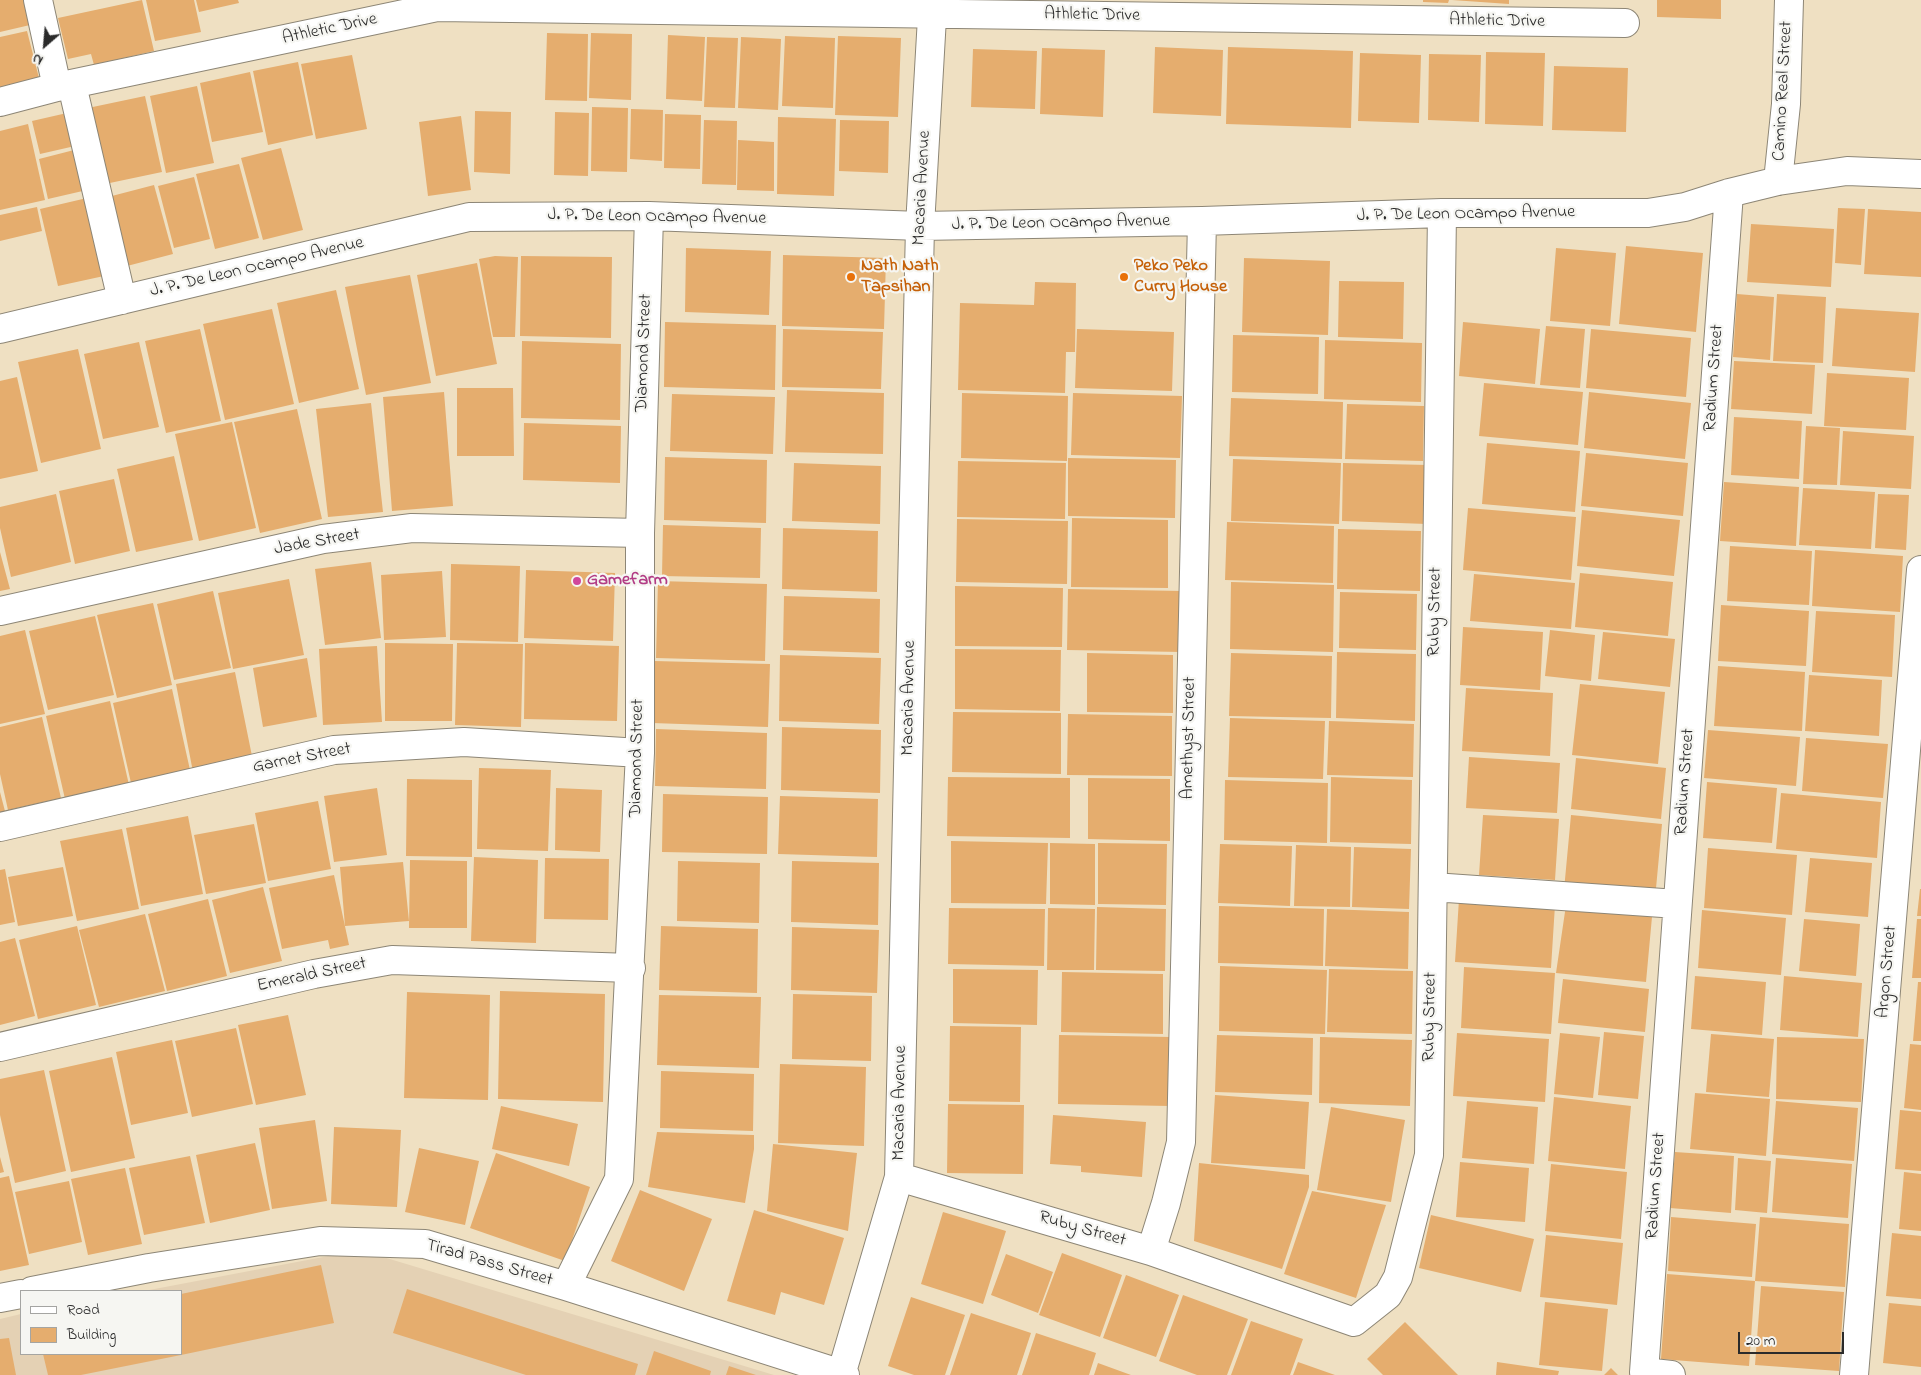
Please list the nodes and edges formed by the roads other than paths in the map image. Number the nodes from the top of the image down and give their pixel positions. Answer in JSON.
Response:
{"nodes":[{"id":1,"x":38,"y":0,"type":"edge"},
{"id":2,"x":1788,"y":0,"type":"edge"},
{"id":3,"x":715,"y":5,"type":"edge"},
{"id":4,"x":933,"y":7,"type":"edge"},
{"id":5,"x":1151,"y":9,"type":"edge"},
{"id":6,"x":1350,"y":10,"type":"edge"},
{"id":7,"x":1547,"y":11,"type":"edge"},
{"id":8,"x":1625,"y":23,"type":"dead end"},
{"id":9,"x":65,"y":86,"type":"junction"},
{"id":10,"x":0,"y":102,"type":"edge"},
{"id":11,"x":1921,"y":174,"type":"edge"},
{"id":12,"x":1778,"y":181,"type":"junction"},
{"id":13,"x":1729,"y":193,"type":"junction"},
{"id":14,"x":1442,"y":212,"type":"junction"},
{"id":15,"x":649,"y":216,"type":"junction"},
{"id":16,"x":1202,"y":221,"type":"junction"},
{"id":17,"x":920,"y":226,"type":"junction"},
{"id":18,"x":122,"y":300,"type":"junction"},
{"id":19,"x":0,"y":329,"type":"edge"},
{"id":20,"x":640,"y":533,"type":"junction"},
{"id":21,"x":1921,"y":570,"type":"edge"},
{"id":22,"x":0,"y":611,"type":"edge"},
{"id":23,"x":640,"y":753,"type":"junction"},
{"id":24,"x":0,"y":827,"type":"edge"},
{"id":25,"x":1433,"y":887,"type":"junction"},
{"id":26,"x":1677,"y":904,"type":"junction"},
{"id":27,"x":630,"y":968,"type":"junction"},
{"id":28,"x":0,"y":1047,"type":"edge"},
{"id":29,"x":899,"y":1177,"type":"junction"},
{"id":30,"x":1151,"y":1251,"type":"junction"},
{"id":31,"x":566,"y":1286,"type":"junction"},
{"id":32,"x":37,"y":1290,"type":"edge"},
{"id":33,"x":20,"y":1294,"type":"edge"},
{"id":34,"x":0,"y":1298,"type":"edge"},
{"id":35,"x":843,"y":1375,"type":"edge"},
{"id":36,"x":1671,"y":1375,"type":"edge"},
{"id":37,"x":1854,"y":1375,"type":"edge"}],
"edges":[{"from":1,"to":9,"type":"street"},
{"from":2,"to":12,"type":"street","name":"Camino Real Street"},
{"from":3,"to":4,"type":"street","name":"Athletic Drive"},
{"from":3,"to":9,"type":"street","name":"Athletic Drive"},
{"from":4,"to":5,"type":"street","name":"Athletic Drive"},
{"from":4,"to":17,"type":"street","name":"Macaria Avenue"},
{"from":5,"to":6,"type":"street","name":"Athletic Drive"},
{"from":6,"to":7,"type":"street","name":"Athletic Drive"},
{"from":7,"to":8,"type":"street","name":"Athletic Drive"},
{"from":9,"to":10,"type":"street","name":"Athletic Drive"},
{"from":9,"to":18,"type":"street"},
{"from":11,"to":12,"type":"street","name":"J. P. De Leon Ocampo Avenue"},
{"from":12,"to":13,"type":"street","name":"J. P. De Leon Ocampo Avenue"},
{"from":13,"to":14,"type":"street","name":"J. P. De Leon Ocampo Avenue"},
{"from":13,"to":26,"type":"street","name":"Radium Street"},
{"from":14,"to":16,"type":"street","name":"J. P. De Leon Ocampo Avenue"},
{"from":14,"to":25,"type":"street","name":"Ruby Street"},
{"from":15,"to":17,"type":"street","name":"J. P. De Leon Ocampo Avenue"},
{"from":15,"to":18,"type":"street","name":"J. P. De Leon Ocampo Avenue"},
{"from":15,"to":20,"type":"street","name":"Diamond Street"},
{"from":16,"to":17,"type":"street","name":"J. P. De Leon Ocampo Avenue"},
{"from":16,"to":30,"type":"street","name":"Amethyst Street"},
{"from":17,"to":29,"type":"street","name":"Macaria Avenue"},
{"from":18,"to":19,"type":"street","name":"J. P. De Leon Ocampo Avenue"},
{"from":20,"to":22,"type":"street","name":"Jade Street"},
{"from":20,"to":23,"type":"street","name":"Diamond Street"},
{"from":21,"to":37,"type":"street","name":"Argon Street"},
{"from":23,"to":24,"type":"street","name":"Garnet Street"},
{"from":23,"to":27,"type":"street","name":"Diamond Street"},
{"from":25,"to":26,"type":"street"},
{"from":25,"to":30,"type":"street","name":"Ruby Street"},
{"from":26,"to":36,"type":"street","name":"Radium Street"},
{"from":27,"to":28,"type":"street","name":"Emerald Street"},
{"from":27,"to":31,"type":"street","name":"Diamond Street"},
{"from":29,"to":30,"type":"street","name":"Ruby Street"},
{"from":29,"to":35,"type":"street","name":"Macaria Avenue"},
{"from":31,"to":32,"type":"street","name":"Tirad Pass Street"},
{"from":31,"to":35,"type":"street","name":"Tirad Pass Street"},
{"from":33,"to":34,"type":"street"}]}
